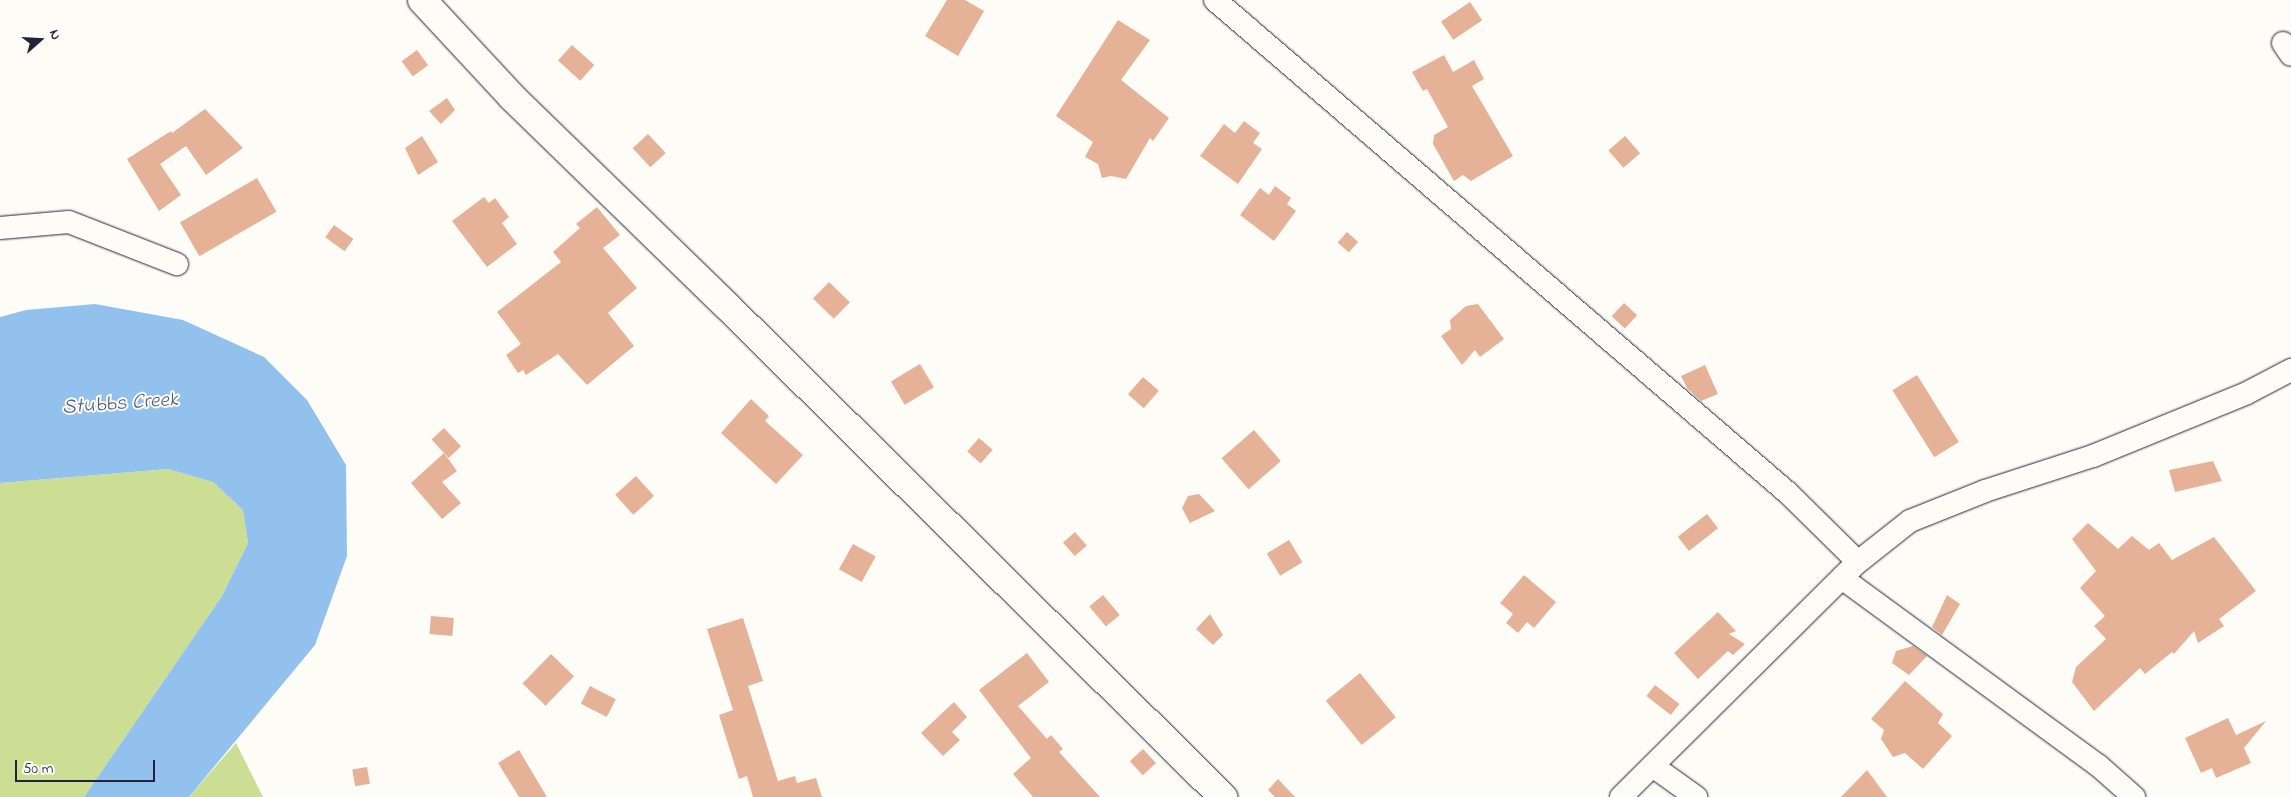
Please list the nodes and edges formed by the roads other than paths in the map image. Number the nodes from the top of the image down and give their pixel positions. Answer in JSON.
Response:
{"nodes":[{"id":1,"x":422,"y":0,"type":"edge"},
{"id":2,"x":1215,"y":0,"type":"edge"},
{"id":3,"x":0,"y":228,"type":"edge"},
{"id":4,"x":177,"y":264,"type":"dead end"},
{"id":5,"x":2291,"y":370,"type":"edge"},
{"id":6,"x":1858,"y":562,"type":"junction"},
{"id":7,"x":1842,"y":578,"type":"junction"},
{"id":8,"x":1654,"y":767,"type":"junction"},
{"id":9,"x":1223,"y":797,"type":"edge"},
{"id":10,"x":1621,"y":797,"type":"edge"},
{"id":11,"x":1696,"y":797,"type":"edge"},
{"id":12,"x":2134,"y":797,"type":"edge"}],
"edges":[{"from":1,"to":9,"type":"street"},
{"from":2,"to":6,"type":"street"},
{"from":3,"to":4,"type":"street"},
{"from":5,"to":6,"type":"street"},
{"from":6,"to":7,"type":"street"},
{"from":7,"to":8,"type":"street"},
{"from":7,"to":12,"type":"street"},
{"from":8,"to":10,"type":"street"},
{"from":8,"to":11,"type":"street"}]}
